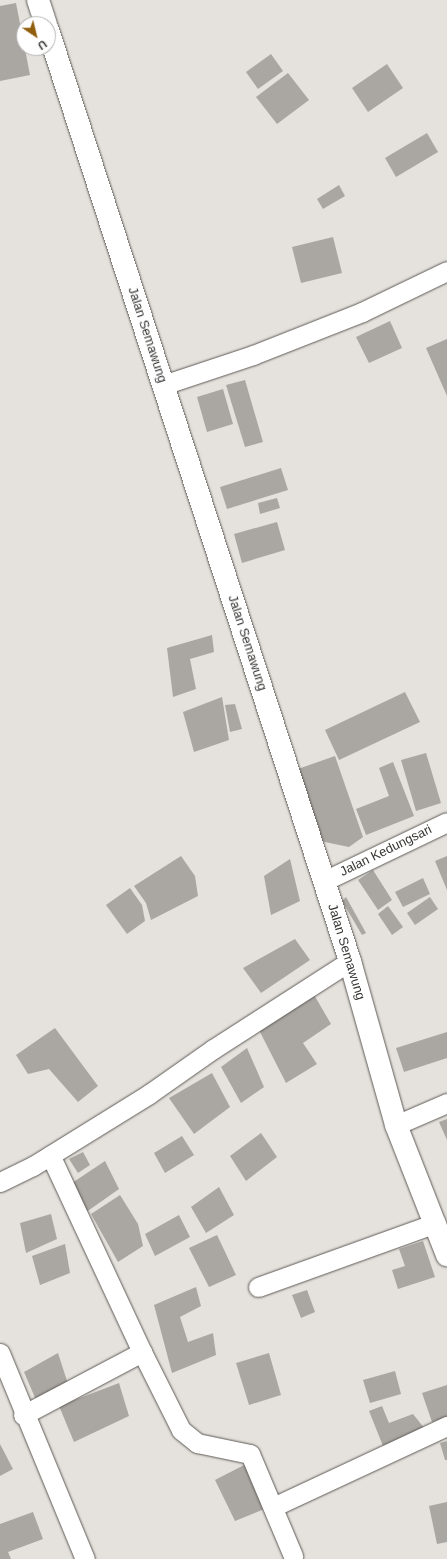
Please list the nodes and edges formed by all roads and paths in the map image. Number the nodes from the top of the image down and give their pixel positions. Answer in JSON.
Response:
{"nodes":[{"id":1,"x":38,"y":0,"type":"edge"},
{"id":2,"x":43,"y":16,"type":"edge"},
{"id":3,"x":56,"y":55,"type":"edge"},
{"id":4,"x":447,"y":271,"type":"edge"},
{"id":5,"x":163,"y":385,"type":"junction"},
{"id":6,"x":447,"y":822,"type":"edge"},
{"id":7,"x":324,"y":880,"type":"junction"},
{"id":8,"x":350,"y":961,"type":"junction"},
{"id":9,"x":447,"y":1103,"type":"edge"},
{"id":10,"x":396,"y":1125,"type":"junction"},
{"id":11,"x":50,"y":1155,"type":"junction"},
{"id":12,"x":0,"y":1182,"type":"edge"},
{"id":13,"x":436,"y":1223,"type":"junction"},
{"id":14,"x":447,"y":1255,"type":"edge"},
{"id":15,"x":258,"y":1287,"type":"dead end"},
{"id":16,"x":142,"y":1352,"type":"junction"},
{"id":17,"x":0,"y":1353,"type":"edge"},
{"id":18,"x":23,"y":1415,"type":"junction"},
{"id":19,"x":447,"y":1426,"type":"edge"},
{"id":20,"x":274,"y":1507,"type":"junction"},
{"id":21,"x":293,"y":1556,"type":"dead end"},
{"id":22,"x":85,"y":1559,"type":"edge"}],
"edges":[{"from":1,"to":2,"type":"street"},
{"from":3,"to":5,"type":"street","name":"Jalan Semawung"},
{"from":4,"to":5,"type":"street"},
{"from":5,"to":7,"type":"street","name":"Jalan Semawung"},
{"from":6,"to":7,"type":"street","name":"Jalan Kedungsari"},
{"from":7,"to":8,"type":"street","name":"Jalan Semawung"},
{"from":8,"to":10,"type":"street","name":"Jalan Semawung"},
{"from":8,"to":11,"type":"street"},
{"from":9,"to":10,"type":"street"},
{"from":10,"to":13,"type":"street","name":"Jalan Semawung"},
{"from":11,"to":12,"type":"street"},
{"from":11,"to":16,"type":"street"},
{"from":13,"to":14,"type":"street","name":"Jalan Semawung"},
{"from":13,"to":15,"type":"street"},
{"from":16,"to":18,"type":"street"},
{"from":16,"to":20,"type":"street"},
{"from":17,"to":18,"type":"street"},
{"from":18,"to":22,"type":"street"},
{"from":19,"to":20,"type":"street"},
{"from":20,"to":21,"type":"street"}]}
